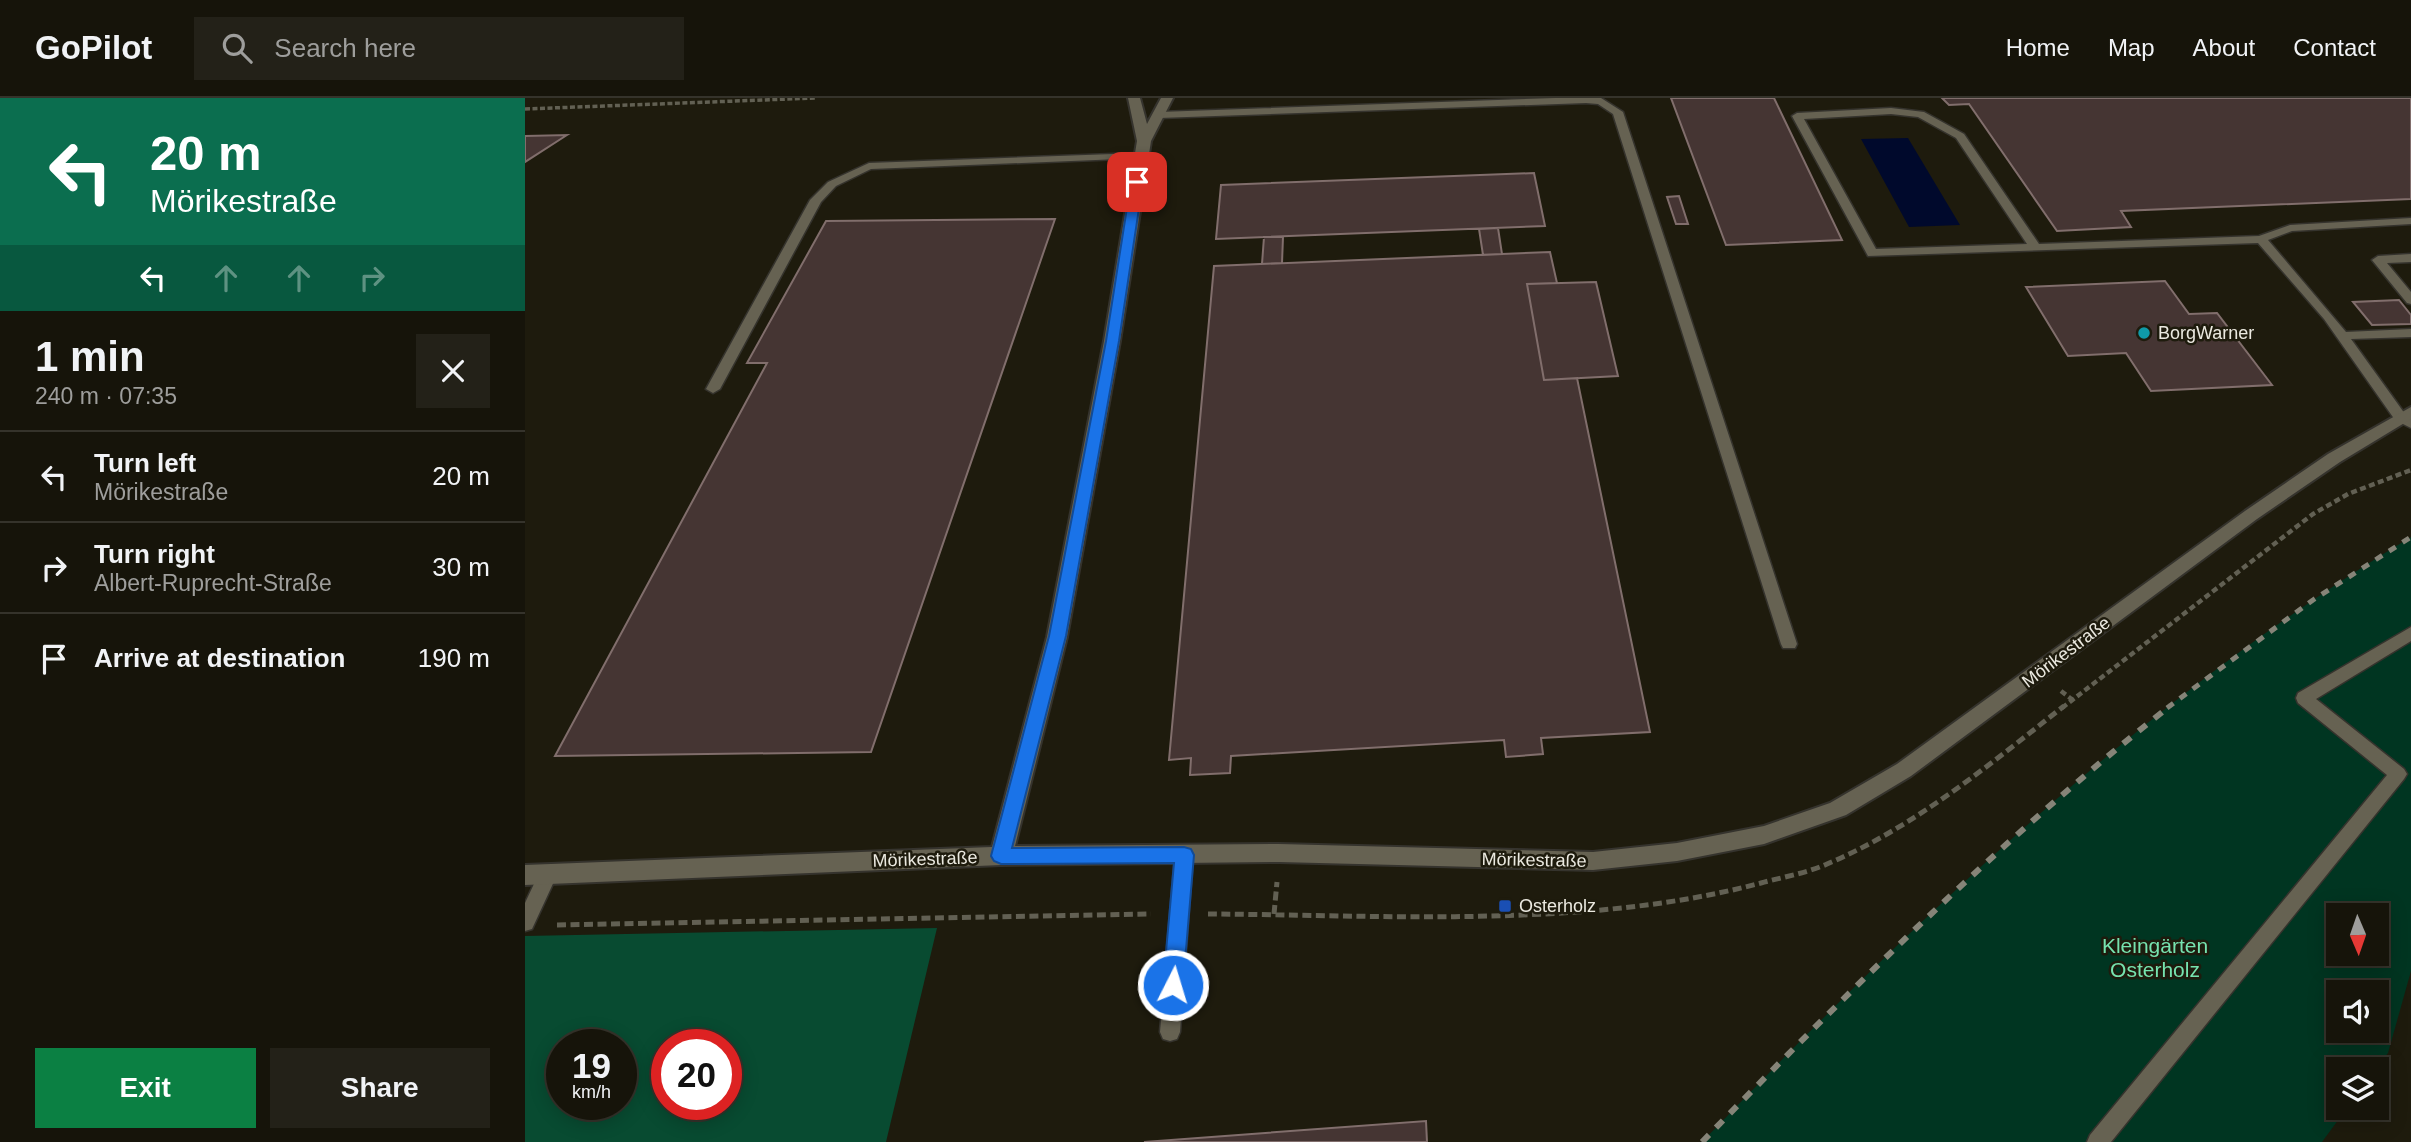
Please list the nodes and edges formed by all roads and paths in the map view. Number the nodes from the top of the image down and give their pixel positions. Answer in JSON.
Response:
{"nodes":[{"id":1,"x":815,"y":98,"type":"edge"},
{"id":2,"x":1134,"y":98,"type":"edge"},
{"id":3,"x":1167,"y":98,"type":"edge"},
{"id":4,"x":1907,"y":98,"type":"edge"},
{"id":5,"x":525,"y":109,"type":"edge"},
{"id":6,"x":1916,"y":114,"type":"junction"},
{"id":7,"x":1159,"y":115,"type":"junction"},
{"id":8,"x":1142,"y":149,"type":"junction"},
{"id":9,"x":2411,"y":222,"type":"edge"},
{"id":10,"x":2261,"y":239,"type":"junction"},
{"id":11,"x":2035,"y":247,"type":"junction"},
{"id":12,"x":2411,"y":258,"type":"edge"},
{"id":13,"x":2411,"y":300,"type":"edge"},
{"id":14,"x":2411,"y":333,"type":"edge"},
{"id":15,"x":2342,"y":336,"type":"junction"},
{"id":16,"x":713,"y":389,"type":"dead end"},
{"id":17,"x":2407,"y":418,"type":"edge"},
{"id":18,"x":2411,"y":633,"type":"edge"},
{"id":19,"x":1789,"y":644,"type":"dead end"},
{"id":20,"x":2405,"y":779,"type":"edge"},
{"id":21,"x":1184,"y":855,"type":"junction"},
{"id":22,"x":1001,"y":856,"type":"junction"},
{"id":23,"x":525,"y":875,"type":"edge"},
{"id":24,"x":548,"y":875,"type":"junction"},
{"id":25,"x":525,"y":923,"type":"edge"},
{"id":26,"x":1170,"y":1032,"type":"dead end"},
{"id":27,"x":2098,"y":1142,"type":"edge"}],
"edges":[{"from":1,"to":5,"type":"path"},
{"from":2,"to":8,"type":"street"},
{"from":3,"to":7,"type":"street"},
{"from":4,"to":6,"type":"lane"},
{"from":6,"to":11,"type":"lane"},
{"from":6,"to":11,"type":"lane"},
{"from":7,"to":8,"type":"street"},
{"from":7,"to":19,"type":"lane"},
{"from":8,"to":16,"type":"lane"},
{"from":8,"to":22,"type":"street"},
{"from":9,"to":10,"type":"lane"},
{"from":10,"to":11,"type":"lane"},
{"from":10,"to":15,"type":"lane"},
{"from":12,"to":13,"type":"lane"},
{"from":14,"to":15,"type":"lane"},
{"from":15,"to":17,"type":"lane"},
{"from":17,"to":21,"type":"street","name":"Mörikestraße"},
{"from":18,"to":20,"type":"lane"},
{"from":20,"to":27,"type":"lane"},
{"from":21,"to":22,"type":"street","name":"Mörikestraße"},
{"from":21,"to":26,"type":"lane"},
{"from":22,"to":24,"type":"street","name":"Mörikestraße"},
{"from":23,"to":24,"type":"street","name":"Mörikestraße"},
{"from":24,"to":25,"type":"lane"}]}
